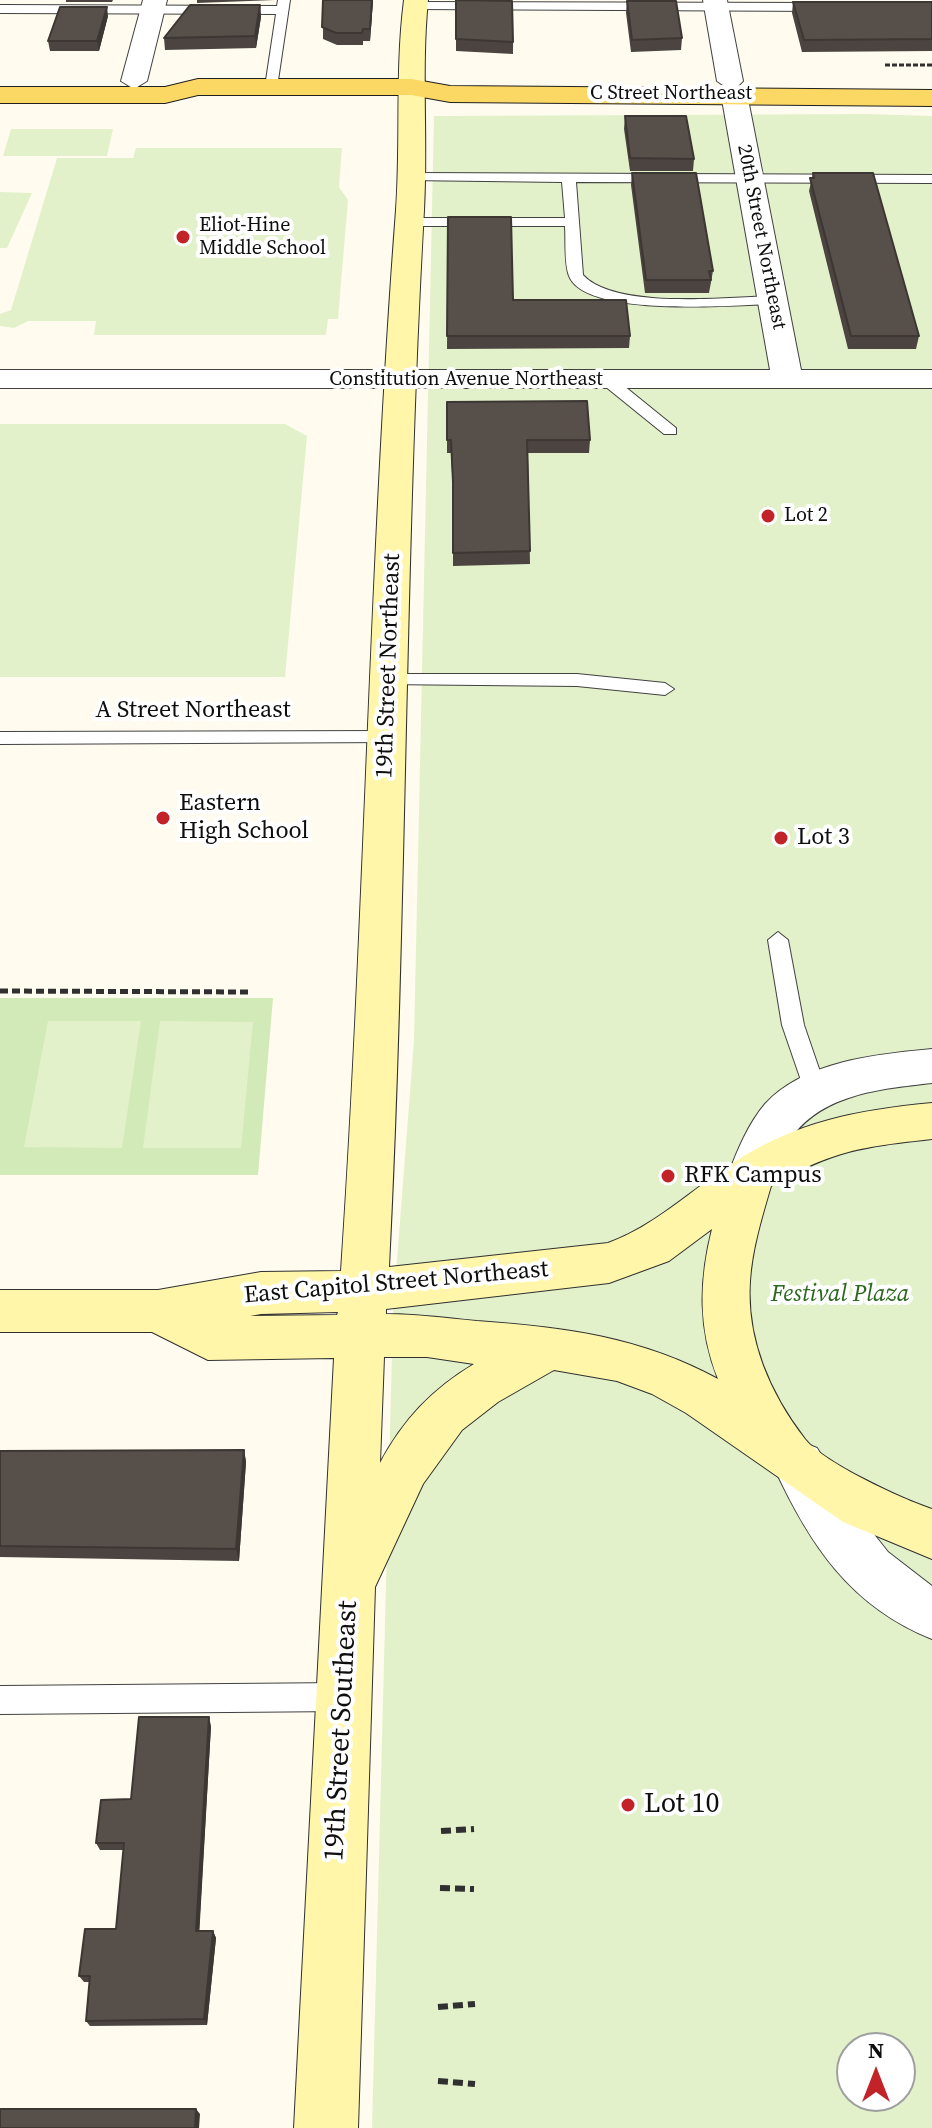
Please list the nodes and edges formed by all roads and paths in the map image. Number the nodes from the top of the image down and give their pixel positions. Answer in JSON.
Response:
{"nodes":[{"id":1,"x":416,"y":3,"type":"edge"},
{"id":2,"x":562,"y":3,"type":"edge"},
{"id":3,"x":26,"y":4,"type":"edge"},
{"id":4,"x":154,"y":4,"type":"edge"},
{"id":5,"x":716,"y":4,"type":"edge"},
{"id":6,"x":283,"y":5,"type":"edge"},
{"id":7,"x":843,"y":7,"type":"edge"},
{"id":8,"x":0,"y":9,"type":"edge"},
{"id":9,"x":0,"y":81,"type":"edge"},
{"id":10,"x":134,"y":81,"type":"junction"},
{"id":11,"x":932,"y":81,"type":"edge"},
{"id":12,"x":198,"y":87,"type":"junction"},
{"id":13,"x":271,"y":87,"type":"junction"},
{"id":14,"x":411,"y":87,"type":"junction"},
{"id":15,"x":732,"y":88,"type":"junction"},
{"id":16,"x":0,"y":95,"type":"edge"},
{"id":17,"x":932,"y":98,"type":"edge"},
{"id":18,"x":412,"y":177,"type":"junction"},
{"id":19,"x":569,"y":177,"type":"junction"},
{"id":20,"x":749,"y":177,"type":"junction"},
{"id":21,"x":931,"y":181,"type":"edge"},
{"id":22,"x":408,"y":222,"type":"junction"},
{"id":23,"x":572,"y":222,"type":"junction"},
{"id":24,"x":773,"y":300,"type":"junction"},
{"id":25,"x":0,"y":379,"type":"edge"},
{"id":26,"x":400,"y":379,"type":"junction"},
{"id":27,"x":787,"y":379,"type":"junction"},
{"id":28,"x":932,"y":379,"type":"edge"},
{"id":29,"x":607,"y":380,"type":"junction"},
{"id":30,"x":670,"y":431,"type":"dead end"},
{"id":31,"x":389,"y":680,"type":"junction"},
{"id":32,"x":665,"y":689,"type":"dead end"},
{"id":33,"x":387,"y":737,"type":"junction"},
{"id":34,"x":0,"y":738,"type":"edge"},
{"id":35,"x":778,"y":940,"type":"dead end"},
{"id":36,"x":0,"y":991,"type":"edge"},
{"id":37,"x":251,"y":992,"type":"dead end"},
{"id":38,"x":932,"y":1066,"type":"edge"},
{"id":39,"x":816,"y":1092,"type":"junction"},
{"id":40,"x":932,"y":1121,"type":"edge"},
{"id":41,"x":751,"y":1175,"type":"junction"},
{"id":42,"x":0,"y":1311,"type":"edge"},
{"id":43,"x":361,"y":1312,"type":"junction"},
{"id":44,"x":548,"y":1349,"type":"junction"},
{"id":45,"x":799,"y":1465,"type":"junction"},
{"id":46,"x":932,"y":1534,"type":"edge"},
{"id":47,"x":349,"y":1585,"type":"junction"},
{"id":48,"x":932,"y":1613,"type":"edge"},
{"id":49,"x":343,"y":1697,"type":"junction"},
{"id":50,"x":0,"y":1700,"type":"edge"},
{"id":51,"x":474,"y":1829,"type":"dead end"},
{"id":52,"x":441,"y":1831,"type":"dead end"},
{"id":53,"x":440,"y":1888,"type":"dead end"},
{"id":54,"x":474,"y":1889,"type":"dead end"},
{"id":55,"x":475,"y":2004,"type":"dead end"},
{"id":56,"x":438,"y":2007,"type":"dead end"},
{"id":57,"x":438,"y":2081,"type":"dead end"},
{"id":58,"x":475,"y":2084,"type":"dead end"},
{"id":59,"x":326,"y":2128,"type":"edge"}],
"edges":[{"from":1,"to":2,"type":"lane"},
{"from":1,"to":14,"type":"main road","name":"19th Street Northeast"},
{"from":2,"to":5,"type":"lane"},
{"from":3,"to":4,"type":"lane"},
{"from":3,"to":8,"type":"lane"},
{"from":4,"to":6,"type":"lane"},
{"from":4,"to":10,"type":"street"},
{"from":5,"to":7,"type":"lane"},
{"from":5,"to":15,"type":"street","name":"20th Street Northeast"},
{"from":6,"to":13,"type":"lane"},
{"from":9,"to":10,"type":"main road","name":"C Street Northeast"},
{"from":10,"to":12,"type":"main road","name":"C Street Northeast"},
{"from":11,"to":15,"type":"main road","name":"C Street Northeast"},
{"from":12,"to":13,"type":"main road","name":"C Street Northeast"},
{"from":12,"to":16,"type":"main road","name":"C Street Northeast"},
{"from":13,"to":14,"type":"main road","name":"C Street Northeast"},
{"from":14,"to":15,"type":"main road","name":"C Street Northeast"},
{"from":14,"to":18,"type":"main road","name":"19th Street Northeast"},
{"from":15,"to":17,"type":"main road","name":"C Street Northeast"},
{"from":15,"to":20,"type":"street","name":"20th Street Northeast"},
{"from":18,"to":19,"type":"lane"},
{"from":18,"to":22,"type":"main road","name":"19th Street Northeast"},
{"from":19,"to":20,"type":"lane"},
{"from":19,"to":23,"type":"lane"},
{"from":20,"to":21,"type":"lane"},
{"from":20,"to":24,"type":"street","name":"20th Street Northeast"},
{"from":22,"to":23,"type":"lane"},
{"from":22,"to":26,"type":"main road","name":"19th Street Northeast"},
{"from":23,"to":24,"type":"lane"},
{"from":24,"to":27,"type":"street","name":"20th Street Northeast"},
{"from":25,"to":26,"type":"street","name":"Constitution Avenue Northeast"},
{"from":26,"to":29,"type":"street","name":"Constitution Avenue Northeast"},
{"from":26,"to":31,"type":"main road","name":"19th Street Northeast"},
{"from":27,"to":28,"type":"street","name":"Constitution Avenue Northeast"},
{"from":27,"to":29,"type":"street","name":"Constitution Avenue Northeast"},
{"from":29,"to":30,"type":"lane"},
{"from":31,"to":32,"type":"lane"},
{"from":31,"to":33,"type":"main road","name":"19th Street Northeast"},
{"from":33,"to":34,"type":"lane","name":"A Street Northeast"},
{"from":33,"to":43,"type":"main road","name":"19th Street Northeast"},
{"from":35,"to":39,"type":"lane"},
{"from":36,"to":37,"type":"path"},
{"from":38,"to":39,"type":"street","name":"East Capitol Street Northeast"},
{"from":39,"to":41,"type":"street","name":"East Capitol Street Northeast"},
{"from":40,"to":41,"type":"main road","name":"East Capitol Street Northeast"},
{"from":41,"to":43,"type":"main road","name":"East Capitol Street Northeast"},
{"from":41,"to":45,"type":"main road"},
{"from":42,"to":43,"type":"main road"},
{"from":43,"to":44,"type":"main road"},
{"from":43,"to":47,"type":"main road","name":"19th Street Southeast"},
{"from":44,"to":45,"type":"main road"},
{"from":44,"to":47,"type":"main road"},
{"from":45,"to":46,"type":"main road"},
{"from":45,"to":48,"type":"street"},
{"from":47,"to":49,"type":"main road","name":"19th Street Southeast"},
{"from":49,"to":50,"type":"lane"},
{"from":49,"to":59,"type":"main road","name":"19th Street Southeast"},
{"from":51,"to":52,"type":"path"},
{"from":53,"to":54,"type":"path"},
{"from":55,"to":56,"type":"path"},
{"from":57,"to":58,"type":"path"}]}
